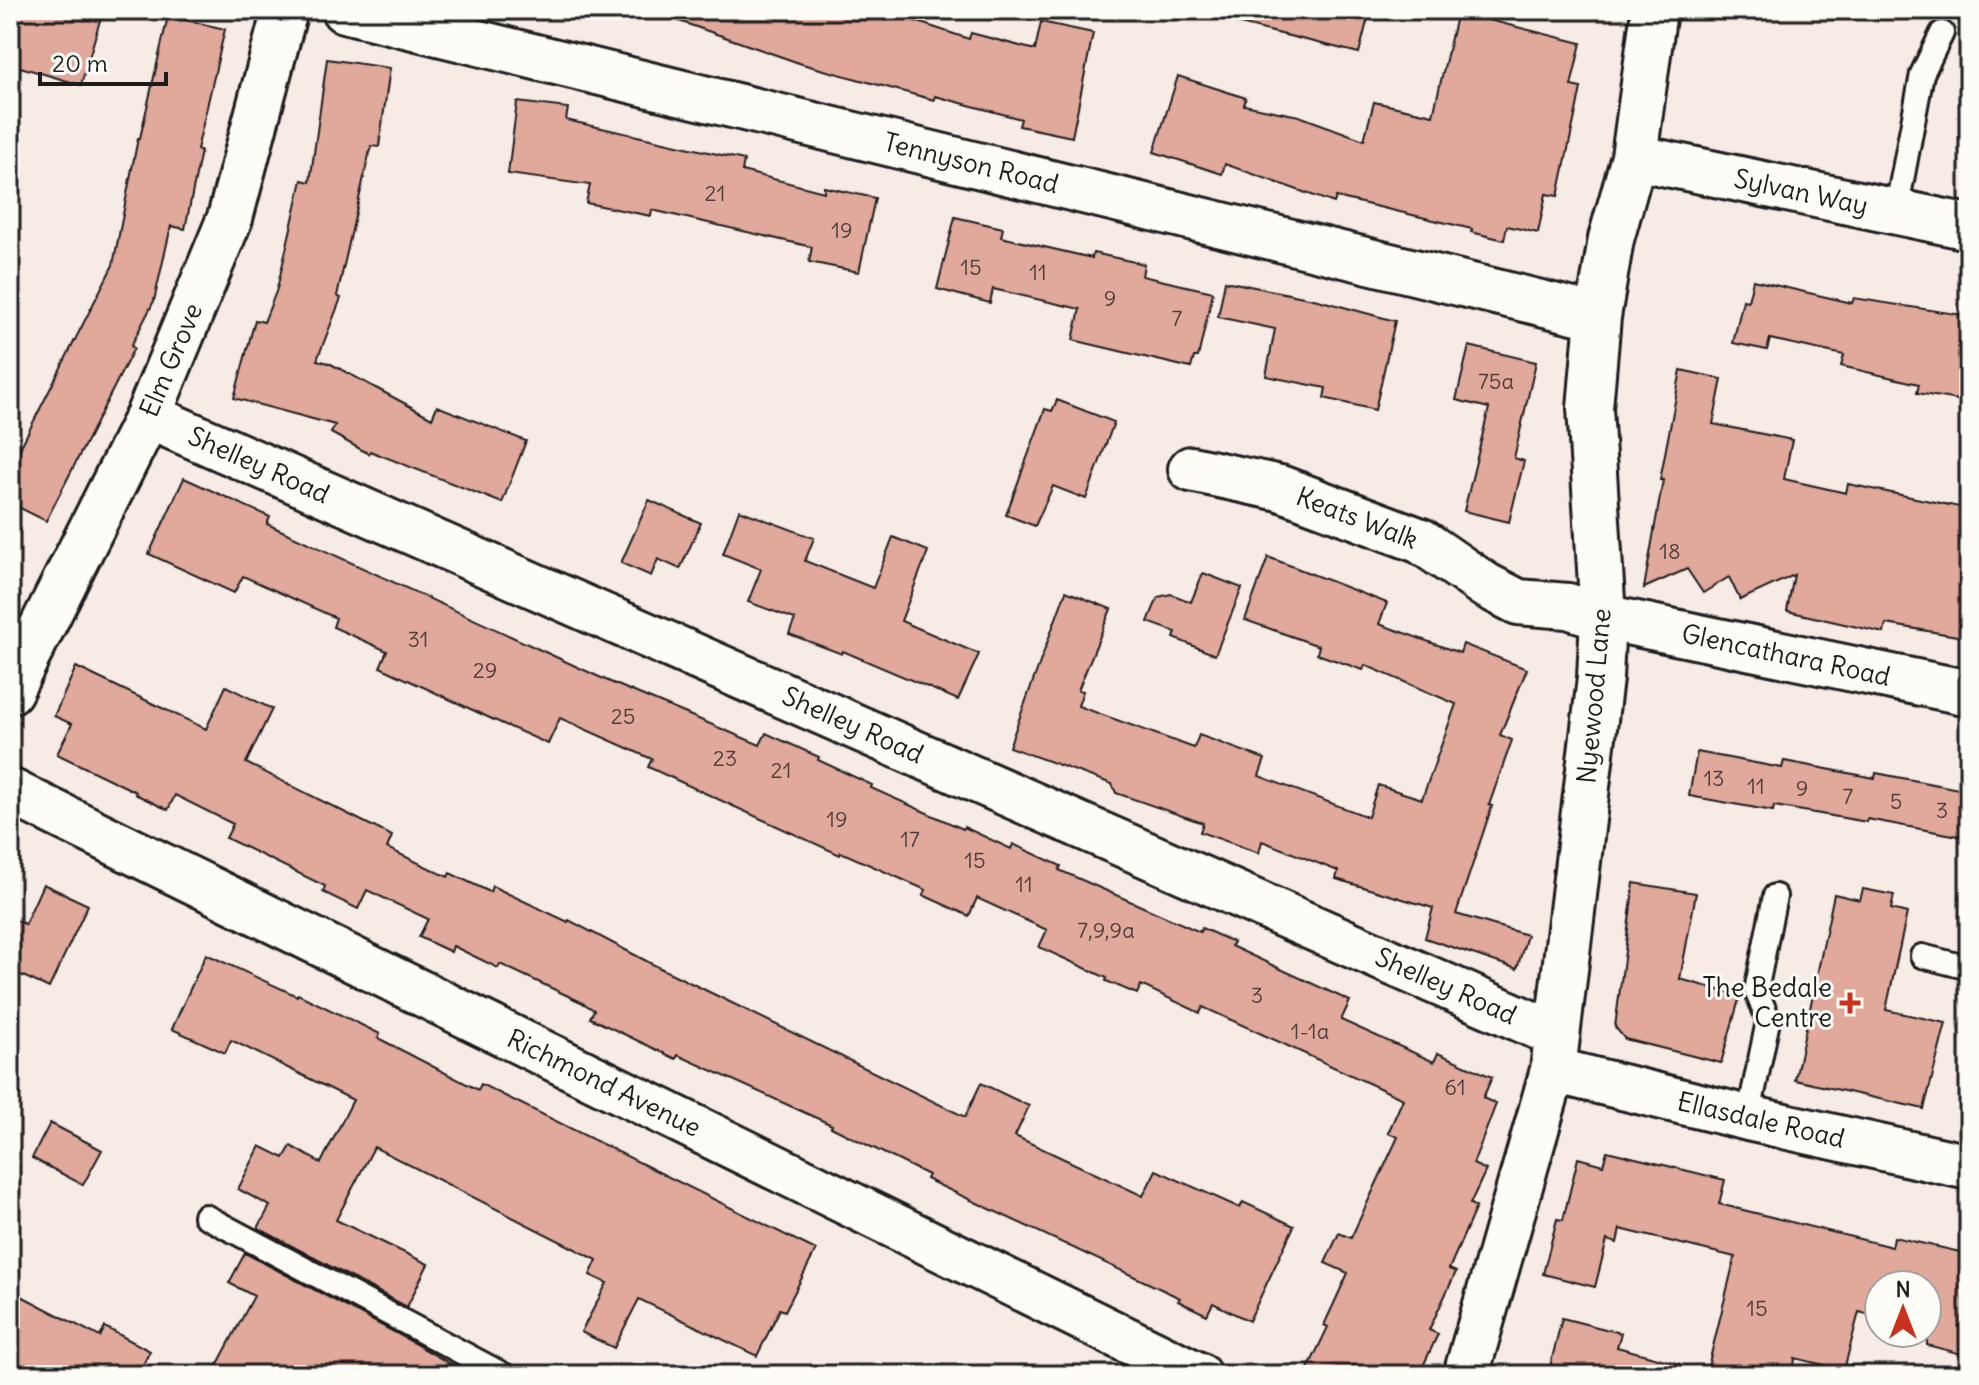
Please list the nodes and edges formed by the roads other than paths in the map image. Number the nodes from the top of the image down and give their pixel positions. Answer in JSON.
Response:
{"nodes":[{"id":1,"x":285,"y":10,"type":"edge"},
{"id":2,"x":344,"y":10,"type":"edge"},
{"id":3,"x":1654,"y":10,"type":"edge"},
{"id":4,"x":1942,"y":33,"type":"dead end"},
{"id":5,"x":1634,"y":157,"type":"junction"},
{"id":6,"x":1896,"y":212,"type":"junction"},
{"id":7,"x":1969,"y":227,"type":"edge"},
{"id":8,"x":1598,"y":317,"type":"junction"},
{"id":9,"x":148,"y":416,"type":"junction"},
{"id":10,"x":1191,"y":469,"type":"dead end"},
{"id":11,"x":1603,"y":617,"type":"junction"},
{"id":12,"x":10,"y":691,"type":"edge"},
{"id":13,"x":1969,"y":693,"type":"edge"},
{"id":14,"x":10,"y":791,"type":"edge"},
{"id":15,"x":1775,"y":896,"type":"dead end"},
{"id":16,"x":1922,"y":956,"type":"dead end"},
{"id":17,"x":1969,"y":968,"type":"edge"},
{"id":18,"x":1555,"y":1052,"type":"junction"},
{"id":19,"x":1748,"y":1118,"type":"junction"},
{"id":20,"x":1969,"y":1167,"type":"edge"},
{"id":21,"x":205,"y":1216,"type":"dead end"},
{"id":22,"x":504,"y":1375,"type":"edge"},
{"id":23,"x":1198,"y":1375,"type":"edge"},
{"id":24,"x":1466,"y":1375,"type":"edge"}],
"edges":[{"from":1,"to":9,"type":"street","name":"Elm Grove"},
{"from":2,"to":8,"type":"street","name":"Tennyson Road"},
{"from":3,"to":5,"type":"street","name":"Nyewood Lane"},
{"from":4,"to":6,"type":"lane"},
{"from":5,"to":6,"type":"street","name":"Sylvan Way"},
{"from":5,"to":8,"type":"street","name":"Nyewood Lane"},
{"from":6,"to":7,"type":"street","name":"Sylvan Way"},
{"from":8,"to":11,"type":"street","name":"Nyewood Lane"},
{"from":9,"to":12,"type":"street","name":"Elm Grove"},
{"from":9,"to":18,"type":"street","name":"Shelley Road"},
{"from":10,"to":11,"type":"street","name":"Keats Walk"},
{"from":11,"to":13,"type":"street","name":"Glencathara Road"},
{"from":11,"to":18,"type":"street","name":"Nyewood Lane"},
{"from":14,"to":23,"type":"street","name":"Richmond Avenue"},
{"from":15,"to":19,"type":"lane"},
{"from":16,"to":17,"type":"lane"},
{"from":18,"to":19,"type":"street","name":"Ellasdale Road"},
{"from":18,"to":24,"type":"street","name":"Nyewood Lane"},
{"from":19,"to":20,"type":"street","name":"Ellasdale Road"},
{"from":21,"to":22,"type":"lane"}]}
